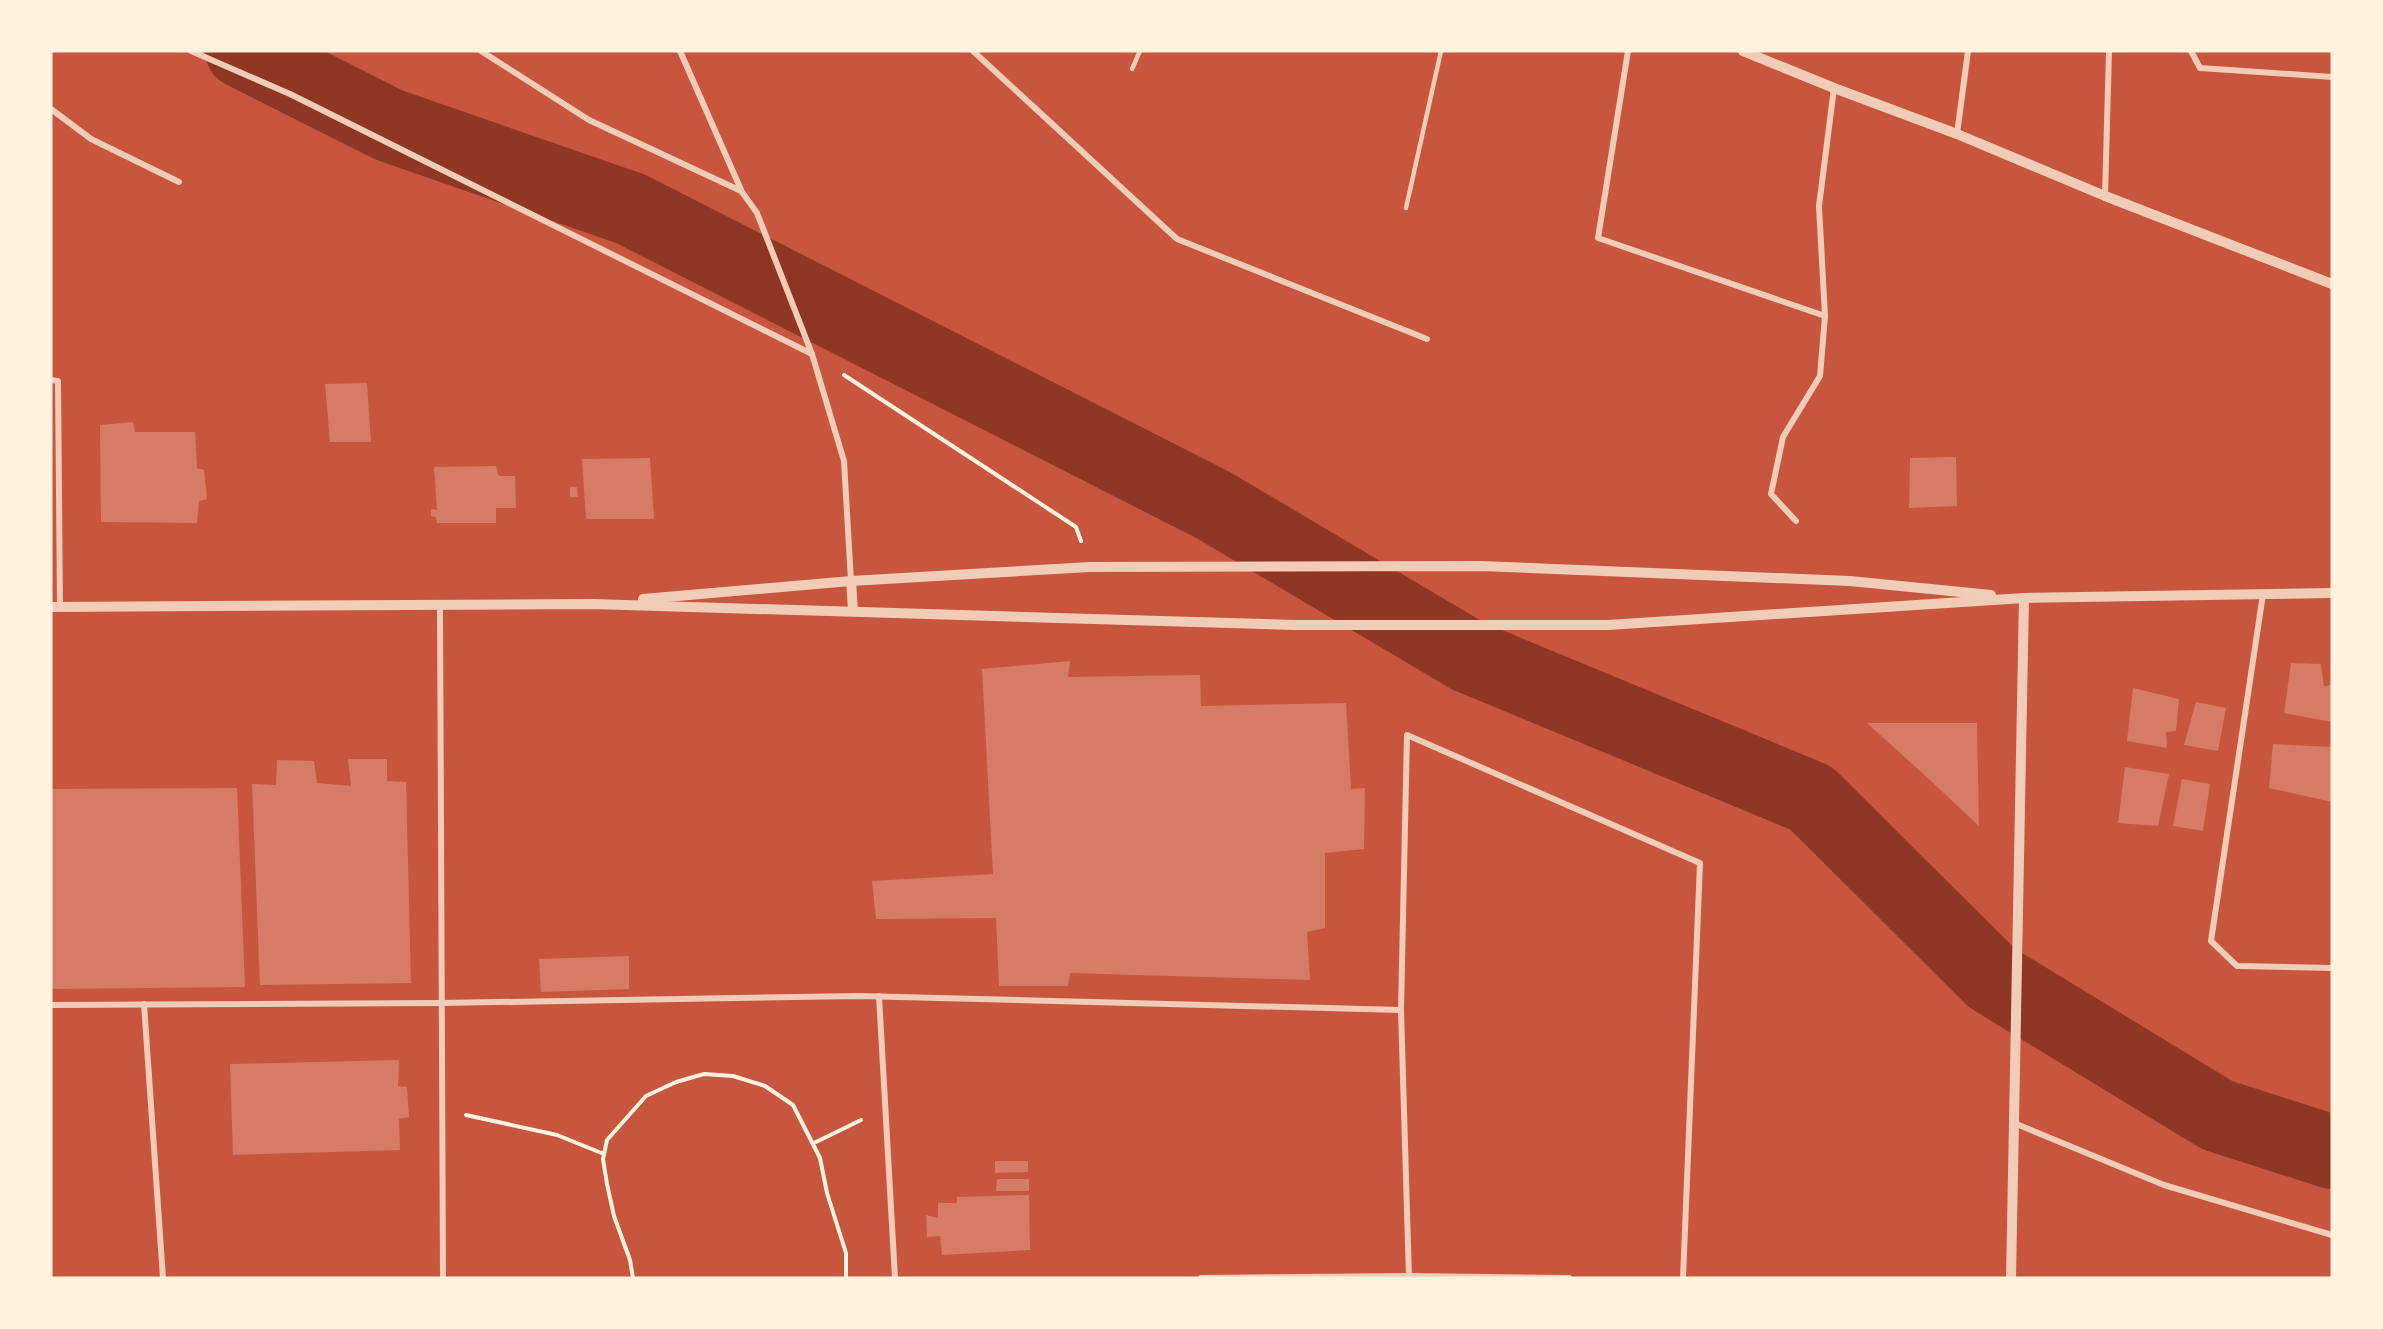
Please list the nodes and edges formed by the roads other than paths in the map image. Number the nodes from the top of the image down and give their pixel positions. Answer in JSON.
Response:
{"nodes":[{"id":1,"x":191,"y":51,"type":"edge"},
{"id":2,"x":481,"y":51,"type":"edge"},
{"id":3,"x":680,"y":51,"type":"edge"},
{"id":4,"x":973,"y":51,"type":"edge"},
{"id":5,"x":1140,"y":51,"type":"edge"},
{"id":6,"x":1441,"y":51,"type":"edge"},
{"id":7,"x":1628,"y":51,"type":"edge"},
{"id":8,"x":1743,"y":51,"type":"edge"},
{"id":9,"x":1968,"y":51,"type":"edge"},
{"id":10,"x":2109,"y":51,"type":"edge"},
{"id":11,"x":2191,"y":51,"type":"edge"},
{"id":12,"x":1132,"y":69,"type":"dead end"},
{"id":13,"x":2332,"y":77,"type":"edge"},
{"id":14,"x":1833,"y":88,"type":"junction"},
{"id":15,"x":51,"y":109,"type":"edge"},
{"id":16,"x":1957,"y":134,"type":"junction"},
{"id":17,"x":179,"y":182,"type":"dead end"},
{"id":18,"x":742,"y":192,"type":"junction"},
{"id":19,"x":2105,"y":196,"type":"junction"},
{"id":20,"x":1406,"y":208,"type":"dead end"},
{"id":21,"x":2332,"y":284,"type":"edge"},
{"id":22,"x":1825,"y":316,"type":"junction"},
{"id":23,"x":1427,"y":339,"type":"dead end"},
{"id":24,"x":812,"y":354,"type":"junction"},
{"id":25,"x":51,"y":380,"type":"edge"},
{"id":26,"x":1796,"y":521,"type":"dead end"},
{"id":27,"x":851,"y":580,"type":"junction"},
{"id":28,"x":2332,"y":593,"type":"edge"},
{"id":29,"x":2263,"y":594,"type":"junction"},
{"id":30,"x":2024,"y":598,"type":"junction"},
{"id":31,"x":440,"y":604,"type":"junction"},
{"id":32,"x":592,"y":604,"type":"junction"},
{"id":33,"x":56,"y":607,"type":"edge"},
{"id":34,"x":853,"y":610,"type":"junction"},
{"id":35,"x":2332,"y":968,"type":"edge"},
{"id":36,"x":879,"y":996,"type":"junction"},
{"id":37,"x":441,"y":1003,"type":"junction"},
{"id":38,"x":144,"y":1004,"type":"junction"},
{"id":39,"x":51,"y":1005,"type":"edge"},
{"id":40,"x":1401,"y":1010,"type":"junction"},
{"id":41,"x":2014,"y":1123,"type":"junction"},
{"id":42,"x":2332,"y":1235,"type":"edge"},
{"id":43,"x":1408,"y":1277,"type":"edge"},
{"id":44,"x":163,"y":1278,"type":"edge"},
{"id":45,"x":443,"y":1278,"type":"edge"},
{"id":46,"x":895,"y":1278,"type":"edge"},
{"id":47,"x":1201,"y":1278,"type":"edge"},
{"id":48,"x":1569,"y":1278,"type":"edge"},
{"id":49,"x":1683,"y":1278,"type":"edge"},
{"id":50,"x":2011,"y":1278,"type":"edge"}],
"edges":[{"from":1,"to":24,"type":"street"},
{"from":2,"to":18,"type":"street"},
{"from":3,"to":18,"type":"street"},
{"from":4,"to":23,"type":"street"},
{"from":5,"to":12,"type":"lane"},
{"from":6,"to":20,"type":"lane"},
{"from":7,"to":22,"type":"street"},
{"from":8,"to":14,"type":"street"},
{"from":9,"to":16,"type":"street"},
{"from":10,"to":19,"type":"street"},
{"from":11,"to":13,"type":"street"},
{"from":14,"to":16,"type":"street"},
{"from":14,"to":22,"type":"street"},
{"from":15,"to":17,"type":"street"},
{"from":16,"to":19,"type":"street"},
{"from":18,"to":24,"type":"street"},
{"from":19,"to":21,"type":"street"},
{"from":22,"to":26,"type":"street"},
{"from":24,"to":27,"type":"street"},
{"from":25,"to":33,"type":"street"},
{"from":27,"to":30,"type":"street"},
{"from":27,"to":32,"type":"street"},
{"from":27,"to":34,"type":"street"},
{"from":28,"to":29,"type":"street"},
{"from":29,"to":30,"type":"street"},
{"from":29,"to":35,"type":"street"},
{"from":30,"to":34,"type":"street"},
{"from":30,"to":41,"type":"street"},
{"from":31,"to":32,"type":"street"},
{"from":31,"to":33,"type":"street"},
{"from":31,"to":37,"type":"street"},
{"from":32,"to":34,"type":"street"},
{"from":36,"to":37,"type":"street"},
{"from":36,"to":40,"type":"street"},
{"from":36,"to":46,"type":"street"},
{"from":37,"to":38,"type":"street"},
{"from":37,"to":45,"type":"street"},
{"from":38,"to":39,"type":"street"},
{"from":38,"to":44,"type":"street"},
{"from":40,"to":43,"type":"street"},
{"from":40,"to":49,"type":"street"},
{"from":41,"to":42,"type":"street"},
{"from":41,"to":50,"type":"street"},
{"from":43,"to":47,"type":"street"},
{"from":43,"to":48,"type":"street"}]}
